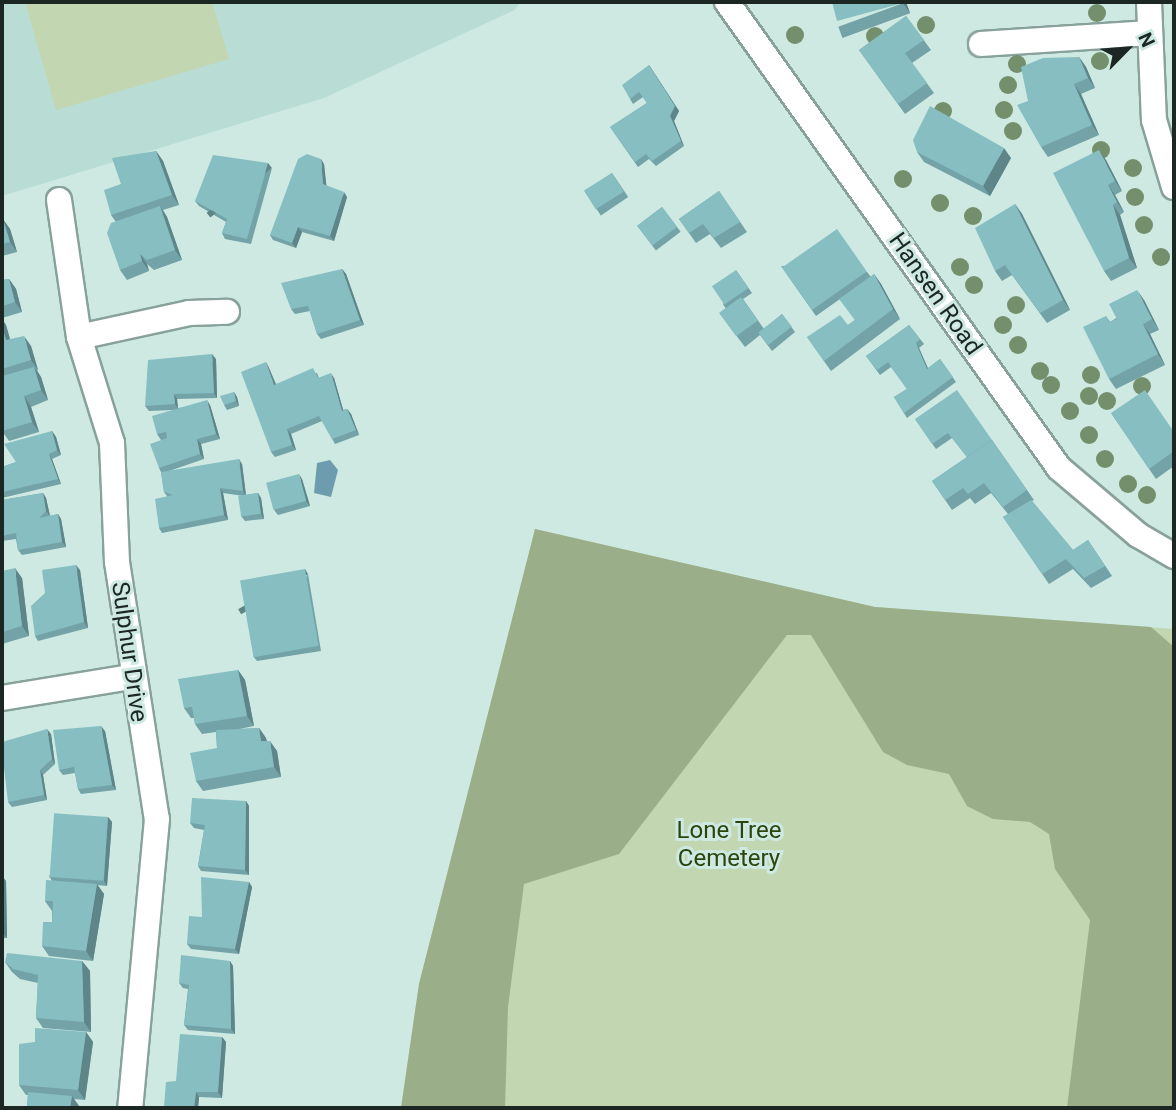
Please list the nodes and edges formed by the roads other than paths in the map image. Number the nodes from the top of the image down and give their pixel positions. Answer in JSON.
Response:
{"nodes":[{"id":1,"x":727,"y":2,"type":"edge"},
{"id":2,"x":1149,"y":2,"type":"edge"},
{"id":3,"x":1150,"y":33,"type":"junction"},
{"id":4,"x":981,"y":44,"type":"dead end"},
{"id":5,"x":1174,"y":187,"type":"edge"},
{"id":6,"x":59,"y":200,"type":"dead end"},
{"id":7,"x":227,"y":312,"type":"dead end"},
{"id":8,"x":79,"y":337,"type":"junction"},
{"id":9,"x":1174,"y":556,"type":"edge"},
{"id":10,"x":131,"y":677,"type":"junction"},
{"id":11,"x":2,"y":698,"type":"edge"},
{"id":12,"x":130,"y":1108,"type":"edge"}],
"edges":[{"from":1,"to":9,"type":"street","name":"Hansen Road"},
{"from":2,"to":3,"type":"street"},
{"from":3,"to":4,"type":"street"},
{"from":3,"to":5,"type":"street"},
{"from":6,"to":8,"type":"street","name":"Sulphur Drive"},
{"from":7,"to":8,"type":"street"},
{"from":8,"to":10,"type":"street","name":"Sulphur Drive"},
{"from":10,"to":11,"type":"street"},
{"from":10,"to":12,"type":"street","name":"Sulphur Drive"}]}
